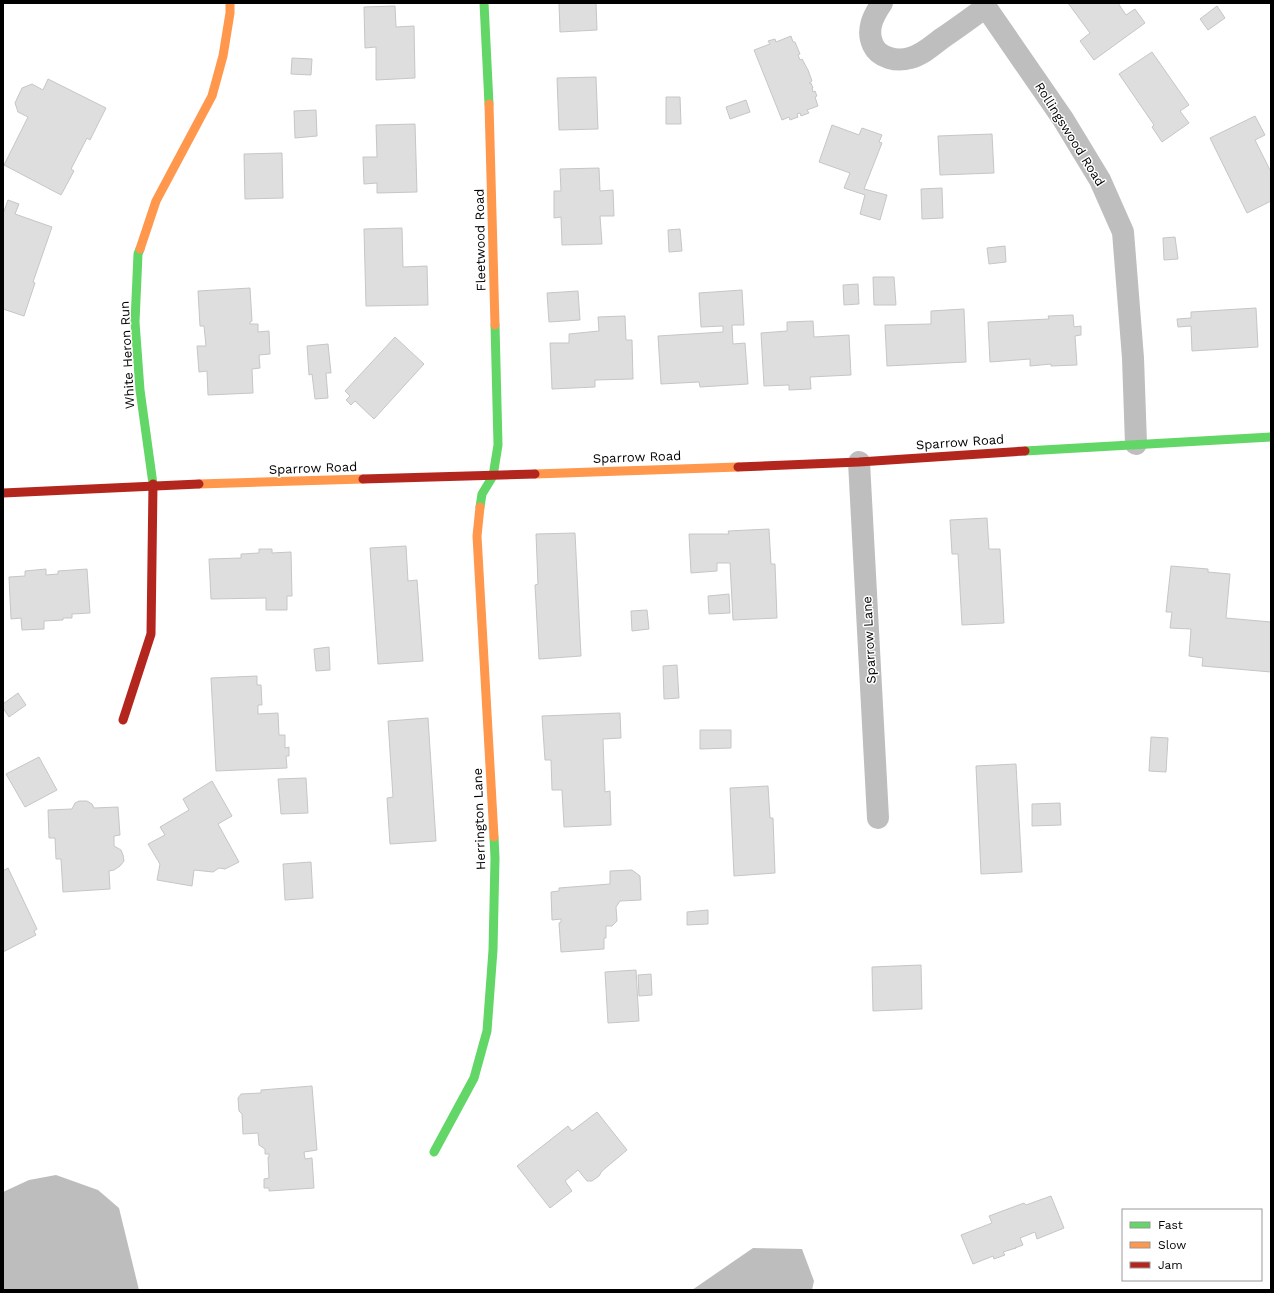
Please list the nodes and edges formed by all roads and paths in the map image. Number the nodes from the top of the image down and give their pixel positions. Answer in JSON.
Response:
{"nodes":[{"id":1,"x":230,"y":3,"type":"edge"},
{"id":2,"x":484,"y":3,"type":"edge"},
{"id":3,"x":882,"y":3,"type":"edge"},
{"id":4,"x":985,"y":5,"type":"edge"},
{"id":5,"x":1271,"y":437,"type":"edge"},
{"id":6,"x":1136,"y":444,"type":"junction"},
{"id":7,"x":860,"y":462,"type":"junction"},
{"id":8,"x":492,"y":476,"type":"junction"},
{"id":9,"x":153,"y":485,"type":"junction"},
{"id":10,"x":3,"y":493,"type":"edge"},
{"id":11,"x":123,"y":720,"type":"dead end"},
{"id":12,"x":878,"y":818,"type":"dead end"},
{"id":13,"x":434,"y":1152,"type":"dead end"}],
"edges":[{"from":1,"to":9,"type":"street","name":"White Heron Run"},
{"from":2,"to":8,"type":"street","name":"Fleetwood Road"},
{"from":3,"to":4,"type":"street"},
{"from":4,"to":6,"type":"street","name":"Rollingswood Road"},
{"from":5,"to":6,"type":"street","name":"Sparrow Road"},
{"from":6,"to":7,"type":"street","name":"Sparrow Road"},
{"from":7,"to":8,"type":"street","name":"Sparrow Road"},
{"from":7,"to":12,"type":"street","name":"Sparrow Lane"},
{"from":8,"to":9,"type":"street","name":"Sparrow Road"},
{"from":8,"to":13,"type":"street","name":"Herrington Lane"},
{"from":9,"to":10,"type":"street","name":"Sparrow Road"},
{"from":9,"to":11,"type":"street","name":"White Heron Run"}]}
